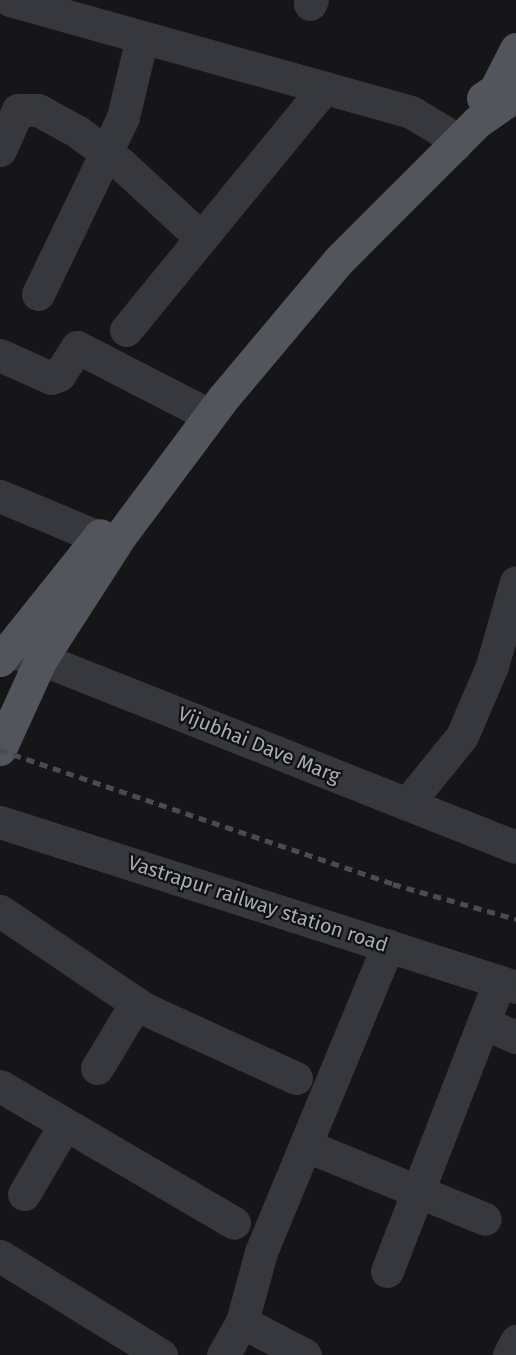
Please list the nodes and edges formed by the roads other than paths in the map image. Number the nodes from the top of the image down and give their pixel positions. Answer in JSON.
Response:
{"nodes":[{"id":1,"x":10,"y":0,"type":"edge"},
{"id":2,"x":53,"y":6,"type":"edge"},
{"id":3,"x":142,"y":38,"type":"junction"},
{"id":4,"x":516,"y":49,"type":"edge"},
{"id":5,"x":324,"y":88,"type":"junction"},
{"id":6,"x":513,"y":96,"type":"edge"},
{"id":7,"x":449,"y":138,"type":"junction"},
{"id":8,"x":0,"y":150,"type":"edge"},
{"id":9,"x":107,"y":154,"type":"junction"},
{"id":10,"x":200,"y":237,"type":"junction"},
{"id":11,"x":38,"y":294,"type":"dead end"},
{"id":12,"x":126,"y":330,"type":"dead end"},
{"id":13,"x":0,"y":355,"type":"edge"},
{"id":14,"x":195,"y":408,"type":"junction"},
{"id":15,"x":0,"y":496,"type":"edge"},
{"id":16,"x":98,"y":537,"type":"junction"},
{"id":17,"x":516,"y":582,"type":"edge"},
{"id":18,"x":2,"y":654,"type":"edge"},
{"id":19,"x":41,"y":659,"type":"junction"},
{"id":20,"x":0,"y":749,"type":"edge"},
{"id":21,"x":407,"y":804,"type":"junction"},
{"id":22,"x":0,"y":822,"type":"edge"},
{"id":23,"x":516,"y":847,"type":"edge"},
{"id":24,"x":0,"y":911,"type":"edge"},
{"id":25,"x":388,"y":945,"type":"junction"},
{"id":26,"x":508,"y":985,"type":"edge"},
{"id":27,"x":136,"y":1003,"type":"junction"},
{"id":28,"x":484,"y":1023,"type":"junction"},
{"id":29,"x":516,"y":1037,"type":"edge"},
{"id":30,"x":97,"y":1068,"type":"dead end"},
{"id":31,"x":296,"y":1078,"type":"dead end"},
{"id":32,"x":0,"y":1086,"type":"edge"},
{"id":33,"x":65,"y":1124,"type":"junction"},
{"id":34,"x":307,"y":1146,"type":"junction"},
{"id":35,"x":419,"y":1192,"type":"junction"},
{"id":36,"x":24,"y":1194,"type":"dead end"},
{"id":37,"x":485,"y":1219,"type":"dead end"},
{"id":38,"x":234,"y":1223,"type":"dead end"},
{"id":39,"x":0,"y":1256,"type":"edge"},
{"id":40,"x":387,"y":1270,"type":"dead end"},
{"id":41,"x":242,"y":1322,"type":"junction"},
{"id":42,"x":516,"y":1341,"type":"edge"},
{"id":43,"x":161,"y":1355,"type":"edge"},
{"id":44,"x":223,"y":1355,"type":"edge"},
{"id":45,"x":304,"y":1355,"type":"edge"},
{"id":46,"x":509,"y":1355,"type":"edge"}],
"edges":[{"from":1,"to":2,"type":"street"},
{"from":2,"to":3,"type":"street"},
{"from":3,"to":5,"type":"street"},
{"from":3,"to":9,"type":"street"},
{"from":4,"to":7,"type":"main road"},
{"from":5,"to":7,"type":"street"},
{"from":5,"to":10,"type":"street"},
{"from":6,"to":7,"type":"main road"},
{"from":7,"to":14,"type":"main road"},
{"from":7,"to":19,"type":"main road"},
{"from":8,"to":9,"type":"street"},
{"from":9,"to":10,"type":"street"},
{"from":9,"to":11,"type":"street"},
{"from":10,"to":12,"type":"street"},
{"from":13,"to":14,"type":"street"},
{"from":14,"to":16,"type":"main road"},
{"from":15,"to":16,"type":"street"},
{"from":16,"to":18,"type":"main road"},
{"from":17,"to":21,"type":"street"},
{"from":18,"to":19,"type":"street","name":"Vijubhai Dave Marg"},
{"from":19,"to":20,"type":"main road"},
{"from":19,"to":21,"type":"street","name":"Vijubhai Dave Marg"},
{"from":21,"to":23,"type":"street","name":"Vijubhai Dave Marg"},
{"from":22,"to":25,"type":"street","name":"Vastrapur railway station road"},
{"from":24,"to":27,"type":"street"},
{"from":25,"to":26,"type":"street","name":"Vastrapur railway station road"},
{"from":25,"to":34,"type":"street"},
{"from":26,"to":28,"type":"street"},
{"from":27,"to":30,"type":"street"},
{"from":27,"to":31,"type":"street"},
{"from":28,"to":29,"type":"street"},
{"from":28,"to":35,"type":"street"},
{"from":32,"to":33,"type":"street"},
{"from":33,"to":36,"type":"street"},
{"from":33,"to":38,"type":"street"},
{"from":34,"to":35,"type":"street"},
{"from":34,"to":41,"type":"street"},
{"from":35,"to":37,"type":"street"},
{"from":35,"to":40,"type":"street"},
{"from":39,"to":43,"type":"street"},
{"from":41,"to":44,"type":"street"},
{"from":41,"to":45,"type":"street"},
{"from":42,"to":46,"type":"street"}]}
